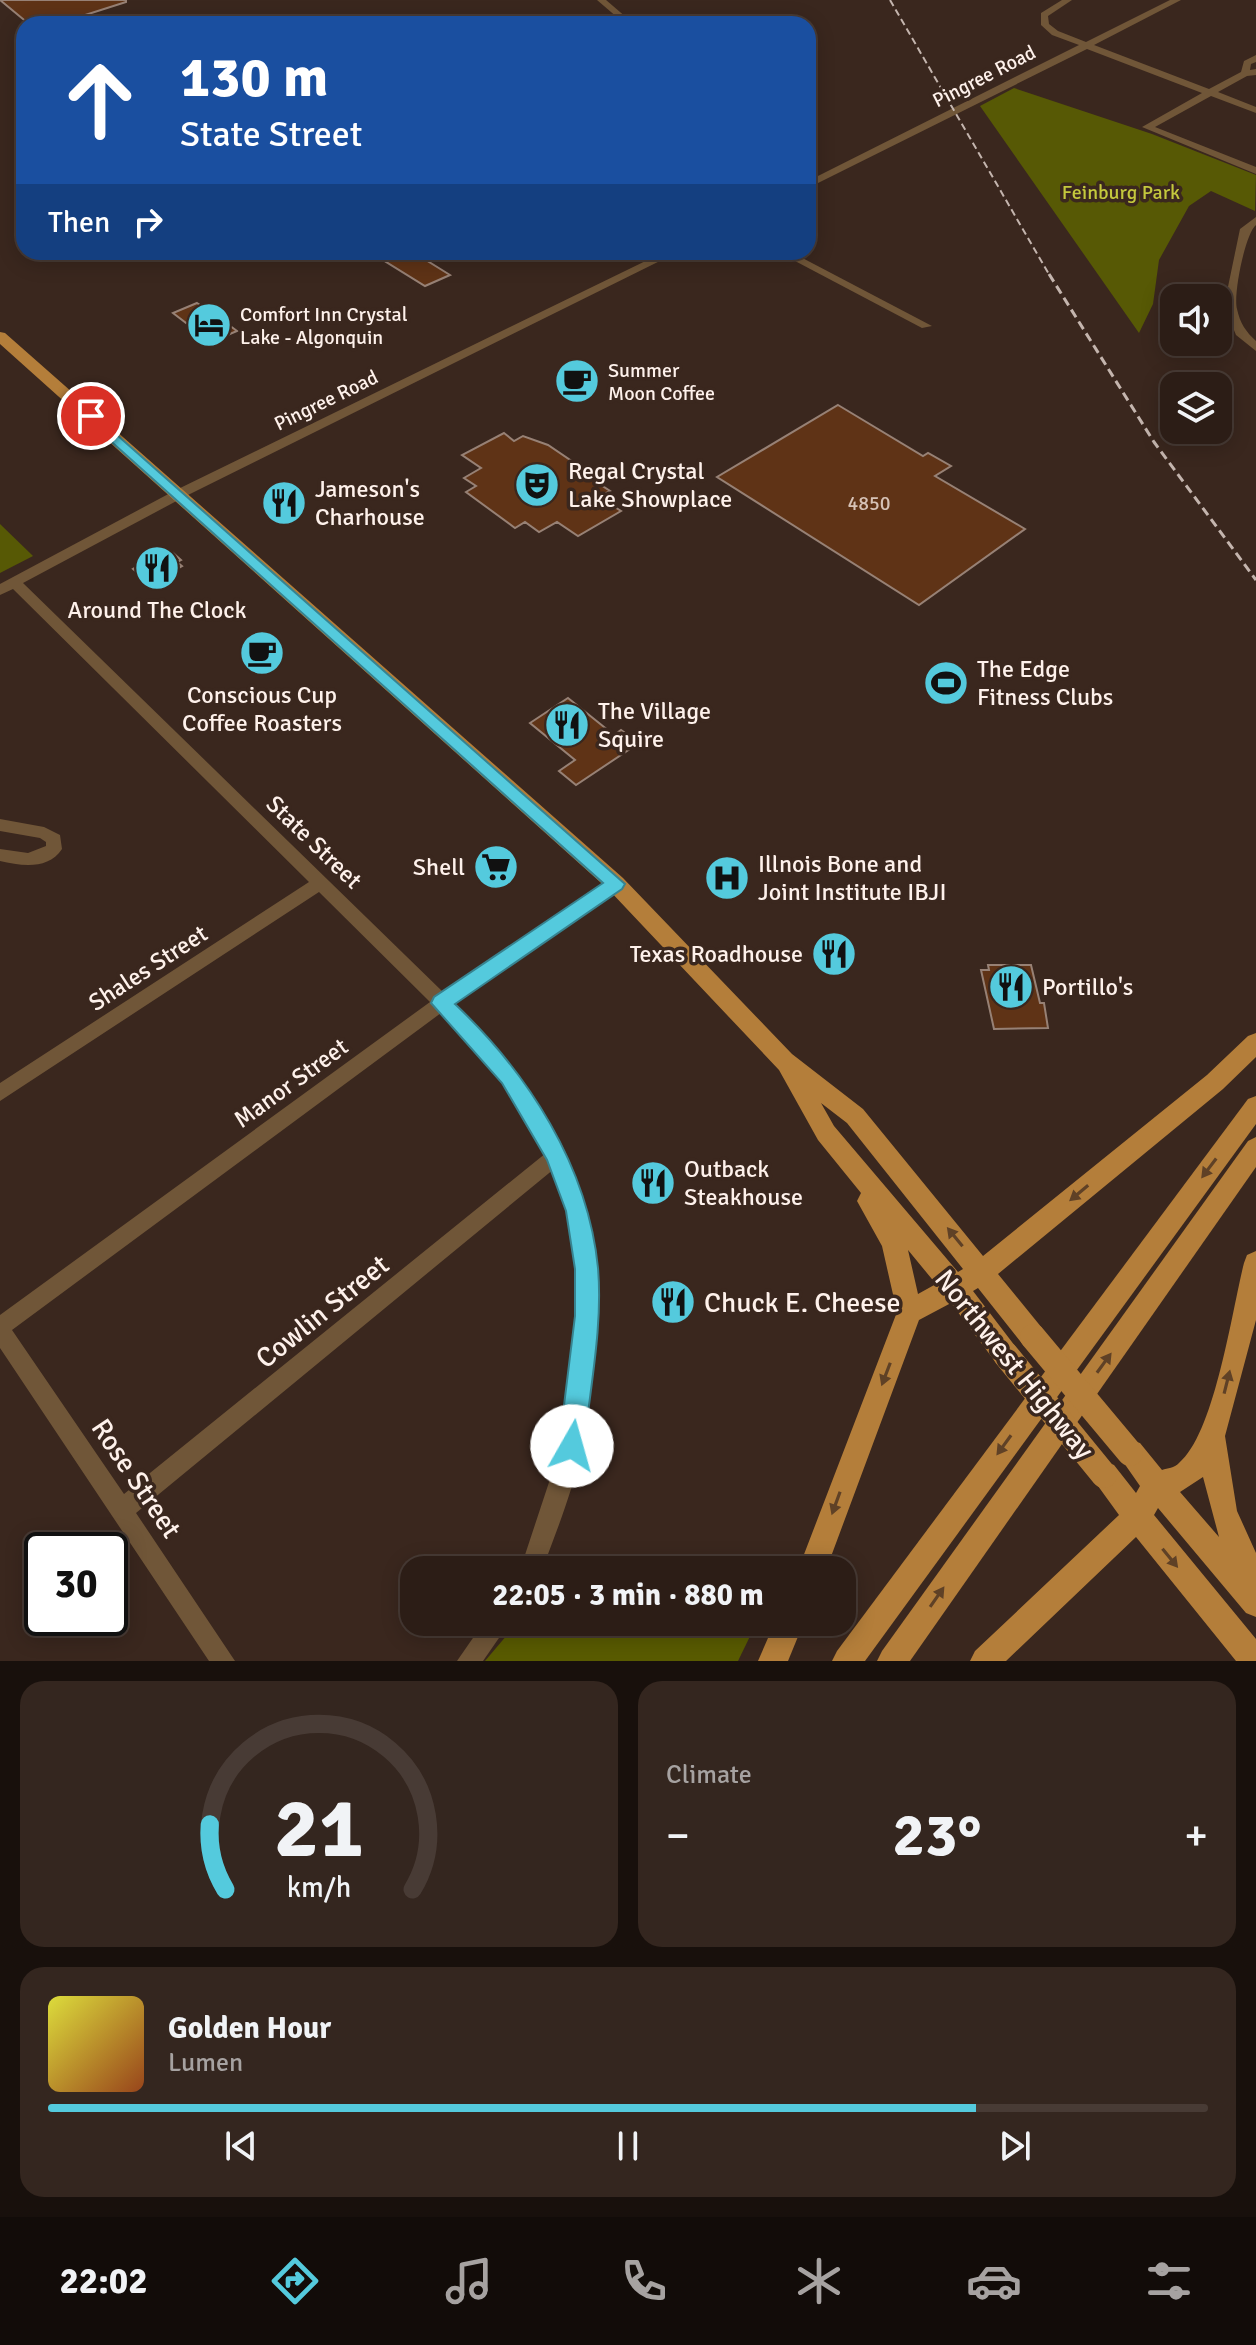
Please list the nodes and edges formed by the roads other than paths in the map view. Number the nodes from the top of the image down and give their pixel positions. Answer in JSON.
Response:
{"nodes":[{"id":1,"x":601,"y":0,"type":"edge"},
{"id":2,"x":1068,"y":0,"type":"edge"},
{"id":3,"x":1177,"y":0,"type":"edge"},
{"id":4,"x":620,"y":16,"type":"edge"},
{"id":5,"x":1087,"y":46,"type":"junction"},
{"id":6,"x":1256,"y":58,"type":"edge"},
{"id":7,"x":1250,"y":73,"type":"edge"},
{"id":8,"x":1209,"y":92,"type":"junction"},
{"id":9,"x":1256,"y":110,"type":"edge"},
{"id":10,"x":1256,"y":171,"type":"edge"},
{"id":11,"x":816,"y":181,"type":"edge"},
{"id":12,"x":1256,"y":220,"type":"edge"},
{"id":13,"x":657,"y":260,"type":"edge"},
{"id":14,"x":798,"y":260,"type":"edge"},
{"id":15,"x":926,"y":326,"type":"dead end"},
{"id":16,"x":0,"y":336,"type":"edge"},
{"id":17,"x":1256,"y":347,"type":"edge"},
{"id":18,"x":179,"y":494,"type":"junction"},
{"id":19,"x":7,"y":586,"type":"edge"},
{"id":20,"x":0,"y":825,"type":"edge"},
{"id":21,"x":0,"y":855,"type":"edge"},
{"id":22,"x":321,"y":882,"type":"junction"},
{"id":23,"x":616,"y":884,"type":"junction"},
{"id":24,"x":441,"y":1003,"type":"junction"},
{"id":25,"x":1256,"y":1043,"type":"edge"},
{"id":26,"x":784,"y":1061,"type":"junction"},
{"id":27,"x":0,"y":1093,"type":"edge"},
{"id":28,"x":1256,"y":1106,"type":"edge"},
{"id":29,"x":826,"y":1133,"type":"junction"},
{"id":30,"x":1256,"y":1148,"type":"edge"},
{"id":31,"x":556,"y":1156,"type":"junction"},
{"id":32,"x":1256,"y":1263,"type":"edge"},
{"id":33,"x":982,"y":1272,"type":"junction"},
{"id":34,"x":956,"y":1289,"type":"junction"},
{"id":35,"x":910,"y":1312,"type":"junction"},
{"id":36,"x":0,"y":1328,"type":"edge"},
{"id":37,"x":1212,"y":1437,"type":"junction"},
{"id":38,"x":1157,"y":1484,"type":"junction"},
{"id":39,"x":123,"y":1509,"type":"junction"},
{"id":40,"x":1137,"y":1517,"type":"junction"},
{"id":41,"x":536,"y":1556,"type":"edge"},
{"id":42,"x":817,"y":1556,"type":"edge"},
{"id":43,"x":1256,"y":1577,"type":"edge"},
{"id":44,"x":1256,"y":1603,"type":"edge"},
{"id":45,"x":488,"y":1636,"type":"edge"},
{"id":46,"x":784,"y":1636,"type":"edge"},
{"id":47,"x":223,"y":1661,"type":"edge"},
{"id":48,"x":469,"y":1661,"type":"edge"},
{"id":49,"x":773,"y":1661,"type":"edge"},
{"id":50,"x":847,"y":1661,"type":"edge"},
{"id":51,"x":892,"y":1661,"type":"edge"},
{"id":52,"x":985,"y":1661,"type":"edge"},
{"id":53,"x":1255,"y":1661,"type":"edge"}],
"edges":[{"from":1,"to":4,"type":"street"},
{"from":2,"to":5,"type":"street"},
{"from":3,"to":5,"type":"street","name":"Pingree Road"},
{"from":5,"to":8,"type":"street"},
{"from":5,"to":11,"type":"street","name":"Pingree Road"},
{"from":6,"to":7,"type":"street"},
{"from":7,"to":8,"type":"street"},
{"from":8,"to":9,"type":"street"},
{"from":8,"to":10,"type":"street"},
{"from":12,"to":17,"type":"street"},
{"from":13,"to":18,"type":"street","name":"Pingree Road"},
{"from":14,"to":15,"type":"street"},
{"from":16,"to":18,"type":"main road","name":"Northwest Highway"},
{"from":18,"to":19,"type":"street","name":"Pingree Road"},
{"from":18,"to":23,"type":"main road","name":"Northwest Highway"},
{"from":19,"to":22,"type":"street","name":"State Street"},
{"from":20,"to":21,"type":"street"},
{"from":22,"to":24,"type":"street","name":"State Street"},
{"from":22,"to":27,"type":"street","name":"Shales Street"},
{"from":23,"to":24,"type":"street","name":"Manor Street"},
{"from":23,"to":26,"type":"main road","name":"Northwest Highway"},
{"from":24,"to":31,"type":"street","name":"State Street"},
{"from":24,"to":36,"type":"street","name":"Manor Street"},
{"from":25,"to":33,"type":"main road","one_way":true},
{"from":26,"to":29,"type":"main road","name":"Northwest Highway"},
{"from":33,"to":26,"type":"main road","name":"Northwest Highway","one_way":true},
{"from":28,"to":50,"type":"main road","one_way":true},
{"from":29,"to":34,"type":"main road","name":"Northwest Highway"},
{"from":29,"to":35,"type":"main road"},
{"from":51,"to":30,"type":"main road","one_way":true},
{"from":31,"to":39,"type":"street","name":"Cowlin Street"},
{"from":31,"to":41,"type":"street","name":"State Street"},
{"from":37,"to":32,"type":"main road","one_way":true},
{"from":33,"to":34,"type":"main road"},
{"from":33,"to":38,"type":"main road","name":"Northwest Highway","bridge":true},
{"from":34,"to":35,"type":"main road"},
{"from":34,"to":40,"type":"main road","name":"Northwest Highway","bridge":true},
{"from":35,"to":42,"type":"main road","one_way":true},
{"from":36,"to":39,"type":"street","name":"Rose Street"},
{"from":37,"to":38,"type":"main road"},
{"from":37,"to":43,"type":"main road"},
{"from":38,"to":40,"type":"main road"},
{"from":38,"to":44,"type":"main road","name":"Northwest Highway"},
{"from":39,"to":47,"type":"street","name":"Rose Street"},
{"from":40,"to":52,"type":"main road"},
{"from":40,"to":53,"type":"main road","name":"Northwest Highway","one_way":true},
{"from":45,"to":48,"type":"street"},
{"from":46,"to":49,"type":"main road"}]}
